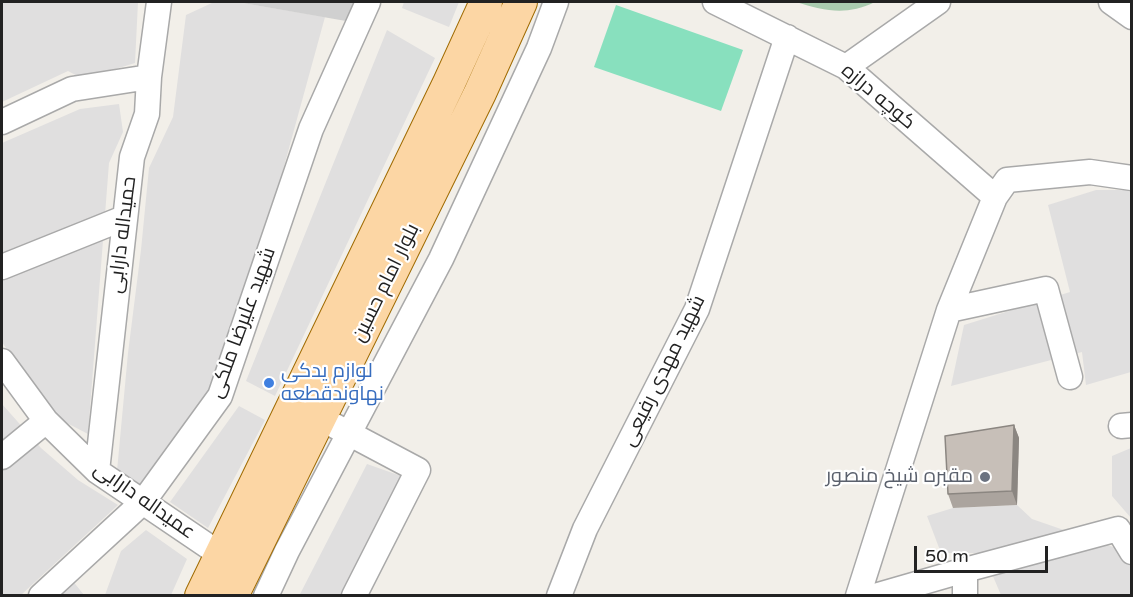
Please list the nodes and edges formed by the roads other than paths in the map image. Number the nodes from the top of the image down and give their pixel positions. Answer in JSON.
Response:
{"nodes":[{"id":1,"x":159,"y":2,"type":"edge"},
{"id":2,"x":368,"y":2,"type":"edge"},
{"id":3,"x":486,"y":2,"type":"edge"},
{"id":4,"x":521,"y":2,"type":"edge"},
{"id":5,"x":556,"y":2,"type":"edge"},
{"id":6,"x":715,"y":2,"type":"edge"},
{"id":7,"x":938,"y":2,"type":"edge"},
{"id":8,"x":1111,"y":2,"type":"edge"},
{"id":9,"x":1131,"y":17,"type":"edge"},
{"id":10,"x":786,"y":37,"type":"junction"},
{"id":11,"x":846,"y":68,"type":"junction"},
{"id":12,"x":149,"y":77,"type":"junction"},
{"id":13,"x":2,"y":122,"type":"edge"},
{"id":14,"x":1131,"y":178,"type":"edge"},
{"id":15,"x":995,"y":198,"type":"junction"},
{"id":16,"x":124,"y":218,"type":"junction"},
{"id":17,"x":2,"y":267,"type":"edge"},
{"id":18,"x":949,"y":310,"type":"junction"},
{"id":19,"x":2,"y":362,"type":"edge"},
{"id":20,"x":1070,"y":377,"type":"dead end"},
{"id":21,"x":319,"y":419,"type":"junction"},
{"id":22,"x":46,"y":421,"type":"junction"},
{"id":23,"x":350,"y":433,"type":"junction"},
{"id":24,"x":2,"y":457,"type":"edge"},
{"id":25,"x":97,"y":471,"type":"junction"},
{"id":26,"x":143,"y":502,"type":"junction"},
{"id":27,"x":1131,"y":552,"type":"edge"},
{"id":28,"x":221,"y":555,"type":"junction"},
{"id":29,"x":964,"y":570,"type":"junction"},
{"id":30,"x":238,"y":593,"type":"edge"},
{"id":31,"x":41,"y":596,"type":"edge"},
{"id":32,"x":201,"y":596,"type":"edge"},
{"id":33,"x":266,"y":596,"type":"edge"},
{"id":34,"x":354,"y":596,"type":"edge"},
{"id":35,"x":559,"y":596,"type":"edge"},
{"id":36,"x":858,"y":596,"type":"edge"},
{"id":37,"x":875,"y":596,"type":"edge"},
{"id":38,"x":965,"y":596,"type":"edge"}],
"edges":[{"from":1,"to":12,"type":"street","name":"حمیداله دارابی"},
{"from":2,"to":26,"type":"street","name":"شهید علیرضا ملکی"},
{"from":3,"to":28,"type":"main road","name":"بلوار امام حسین"},
{"from":4,"to":21,"type":"main road","name":"بلوار امام حسین"},
{"from":5,"to":23,"type":"street"},
{"from":6,"to":10,"type":"street","name":"کوچه درازه"},
{"from":7,"to":11,"type":"street"},
{"from":8,"to":9,"type":"street"},
{"from":10,"to":11,"type":"street","name":"کوچه درازه"},
{"from":10,"to":35,"type":"street","name":"شهید مهدی رفیعی"},
{"from":11,"to":15,"type":"street","name":"کوچه درازه"},
{"from":12,"to":13,"type":"street"},
{"from":12,"to":16,"type":"street","name":"حمیداله دارابی"},
{"from":14,"to":15,"type":"street"},
{"from":15,"to":18,"type":"street"},
{"from":16,"to":17,"type":"street"},
{"from":16,"to":25,"type":"street","name":"حمیداله دارابی"},
{"from":18,"to":20,"type":"street"},
{"from":18,"to":36,"type":"street"},
{"from":19,"to":22,"type":"street","name":"عمیداله دارابی"},
{"from":21,"to":23,"type":"street"},
{"from":21,"to":30,"type":"main road","name":"بلوار امام حسین"},
{"from":22,"to":24,"type":"street"},
{"from":22,"to":25,"type":"street","name":"عمیداله دارابی"},
{"from":23,"to":33,"type":"street"},
{"from":23,"to":34,"type":"street"},
{"from":25,"to":26,"type":"street","name":"عمیداله دارابی"},
{"from":26,"to":28,"type":"street","name":"عمیداله دارابی"},
{"from":26,"to":31,"type":"street","name":"شهید علیرضا ملکی"},
{"from":27,"to":29,"type":"street"},
{"from":28,"to":32,"type":"main road","name":"بلوار امام حسین"},
{"from":29,"to":37,"type":"street"},
{"from":29,"to":38,"type":"street"}]}
